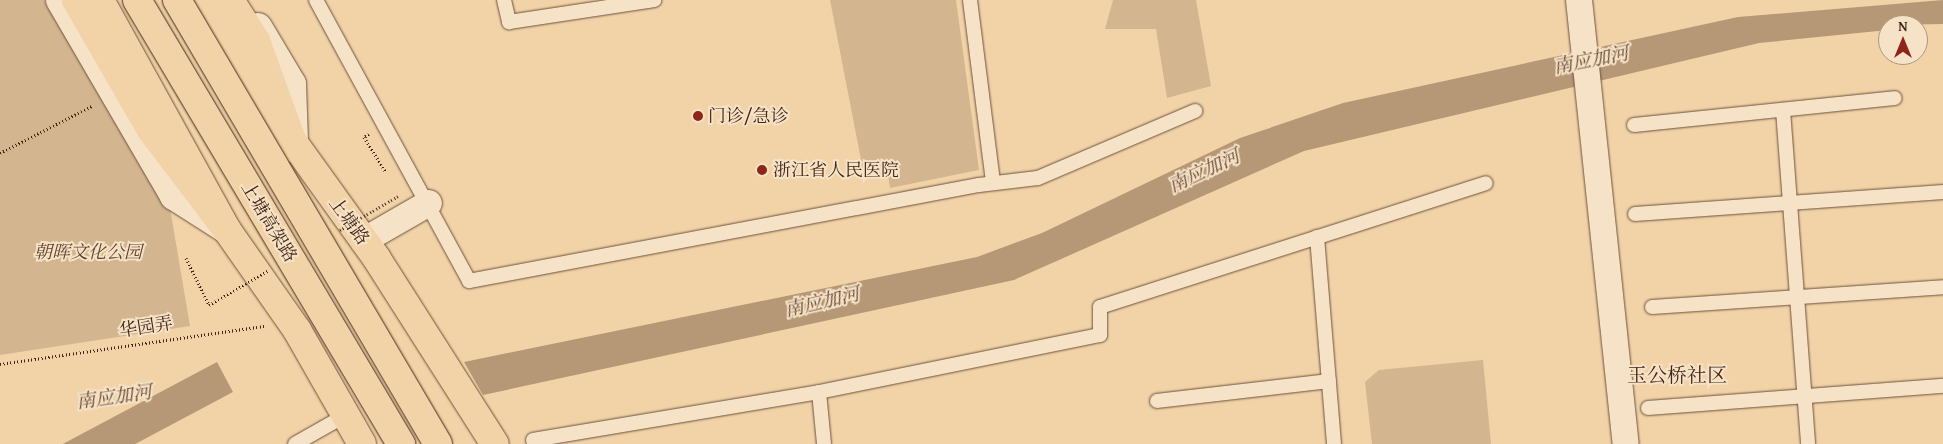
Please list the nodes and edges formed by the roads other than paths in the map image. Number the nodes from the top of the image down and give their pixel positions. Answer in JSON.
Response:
{"nodes":[{"id":1,"x":60,"y":0,"type":"edge"},
{"id":2,"x":76,"y":0,"type":"edge"},
{"id":3,"x":100,"y":0,"type":"edge"},
{"id":4,"x":137,"y":0,"type":"edge"},
{"id":5,"x":177,"y":0,"type":"edge"},
{"id":6,"x":200,"y":0,"type":"edge"},
{"id":7,"x":230,"y":0,"type":"edge"},
{"id":8,"x":241,"y":0,"type":"edge"},
{"id":9,"x":316,"y":0,"type":"edge"},
{"id":10,"x":504,"y":0,"type":"edge"},
{"id":11,"x":654,"y":0,"type":"edge"},
{"id":12,"x":970,"y":0,"type":"edge"},
{"id":13,"x":1580,"y":6,"type":"edge"},
{"id":14,"x":1895,"y":98,"type":"dead end"},
{"id":15,"x":1783,"y":110,"type":"junction"},
{"id":16,"x":1195,"y":111,"type":"dead end"},
{"id":17,"x":1634,"y":125,"type":"dead end"},
{"id":18,"x":295,"y":149,"type":"junction"},
{"id":19,"x":993,"y":183,"type":"junction"},
{"id":20,"x":1486,"y":183,"type":"dead end"},
{"id":21,"x":1943,"y":192,"type":"edge"},
{"id":22,"x":429,"y":203,"type":"junction"},
{"id":23,"x":1790,"y":203,"type":"junction"},
{"id":24,"x":1634,"y":214,"type":"dead end"},
{"id":25,"x":227,"y":230,"type":"junction"},
{"id":26,"x":1317,"y":237,"type":"junction"},
{"id":27,"x":363,"y":241,"type":"junction"},
{"id":28,"x":1943,"y":287,"type":"edge"},
{"id":29,"x":1797,"y":297,"type":"junction"},
{"id":30,"x":1652,"y":307,"type":"dead end"},
{"id":31,"x":1329,"y":381,"type":"junction"},
{"id":32,"x":1943,"y":386,"type":"edge"},
{"id":33,"x":818,"y":392,"type":"junction"},
{"id":34,"x":1805,"y":397,"type":"junction"},
{"id":35,"x":1157,"y":401,"type":"dead end"},
{"id":36,"x":1648,"y":408,"type":"dead end"},
{"id":37,"x":346,"y":415,"type":"junction"},
{"id":38,"x":533,"y":440,"type":"dead end"},
{"id":39,"x":295,"y":444,"type":"edge"},
{"id":40,"x":362,"y":444,"type":"edge"},
{"id":41,"x":402,"y":444,"type":"edge"},
{"id":42,"x":438,"y":444,"type":"edge"},
{"id":43,"x":495,"y":444,"type":"edge"},
{"id":44,"x":824,"y":444,"type":"edge"},
{"id":45,"x":1334,"y":444,"type":"edge"},
{"id":46,"x":1626,"y":444,"type":"edge"},
{"id":47,"x":1808,"y":444,"type":"edge"}],
"edges":[{"from":1,"to":25,"type":"main road"},
{"from":2,"to":25,"type":"main road"},
{"from":3,"to":25,"type":"main road"},
{"from":4,"to":41,"type":"main road","name":"上塘高架路","bridge":true},
{"from":5,"to":42,"type":"main road","name":"上塘高架路","bridge":true},
{"from":6,"to":18,"type":"main road","name":"上塘路"},
{"from":7,"to":18,"type":"main road"},
{"from":8,"to":18,"type":"main road"},
{"from":9,"to":22,"type":"lane"},
{"from":10,"to":11,"type":"lane"},
{"from":12,"to":19,"type":"lane"},
{"from":13,"to":46,"type":"street"},
{"from":14,"to":15,"type":"lane"},
{"from":15,"to":17,"type":"lane"},
{"from":15,"to":23,"type":"lane"},
{"from":16,"to":19,"type":"lane"},
{"from":18,"to":27,"type":"main road","name":"上塘路"},
{"from":19,"to":22,"type":"lane"},
{"from":20,"to":26,"type":"lane"},
{"from":21,"to":23,"type":"lane"},
{"from":22,"to":27,"type":"street"},
{"from":23,"to":24,"type":"lane"},
{"from":23,"to":29,"type":"lane"},
{"from":25,"to":37,"type":"main road"},
{"from":26,"to":31,"type":"lane"},
{"from":26,"to":33,"type":"lane"},
{"from":27,"to":43,"type":"main road","name":"上塘路"},
{"from":28,"to":29,"type":"lane"},
{"from":29,"to":30,"type":"lane"},
{"from":29,"to":34,"type":"lane"},
{"from":31,"to":35,"type":"lane"},
{"from":31,"to":45,"type":"lane"},
{"from":32,"to":34,"type":"lane"},
{"from":33,"to":38,"type":"lane"},
{"from":33,"to":44,"type":"lane"},
{"from":34,"to":36,"type":"lane"},
{"from":34,"to":47,"type":"lane"},
{"from":37,"to":39,"type":"lane"},
{"from":37,"to":40,"type":"main road"}]}
